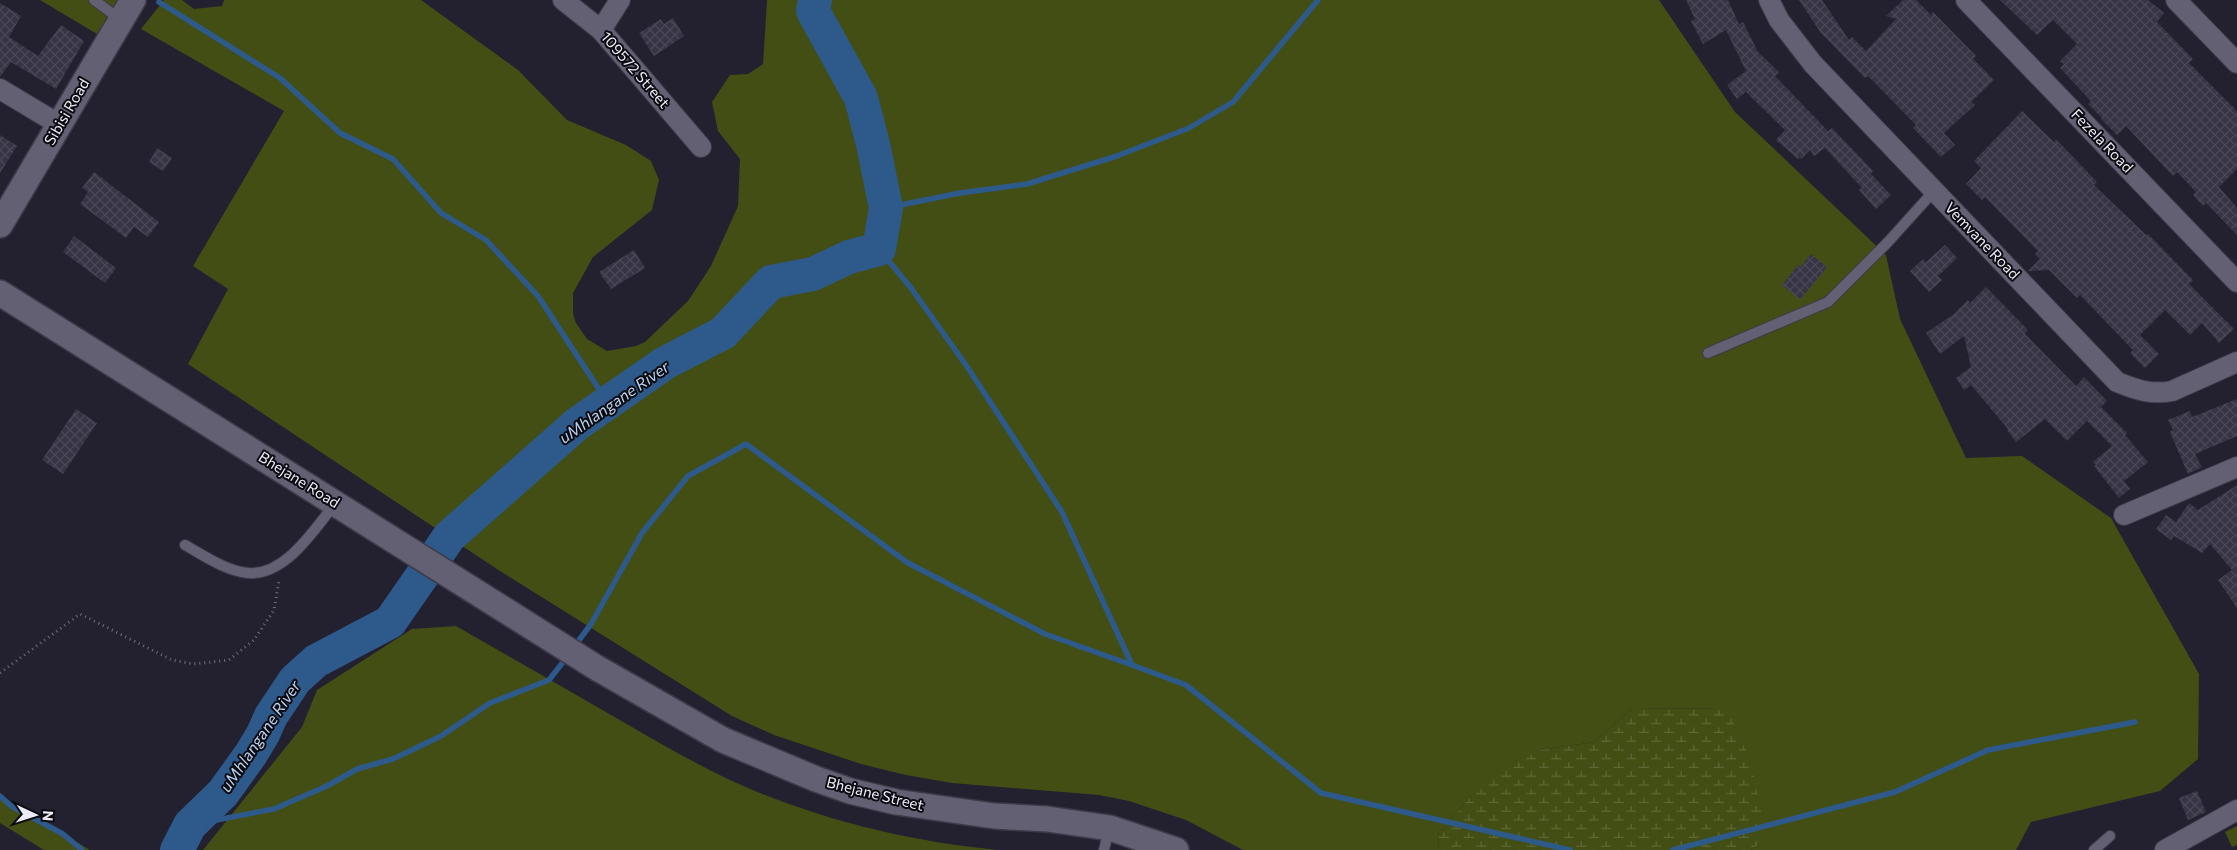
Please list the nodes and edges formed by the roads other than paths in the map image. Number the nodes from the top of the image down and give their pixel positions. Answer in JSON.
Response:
{"nodes":[{"id":1,"x":94,"y":0,"type":"edge"},
{"id":2,"x":563,"y":0,"type":"edge"},
{"id":3,"x":620,"y":0,"type":"edge"},
{"id":4,"x":1769,"y":0,"type":"edge"},
{"id":5,"x":1966,"y":0,"type":"edge"},
{"id":6,"x":2176,"y":0,"type":"edge"},
{"id":7,"x":127,"y":10,"type":"edge"},
{"id":8,"x":600,"y":30,"type":"junction"},
{"id":9,"x":2237,"y":63,"type":"edge"},
{"id":10,"x":0,"y":88,"type":"edge"},
{"id":11,"x":60,"y":125,"type":"junction"},
{"id":12,"x":701,"y":147,"type":"dead end"},
{"id":13,"x":1934,"y":191,"type":"junction"},
{"id":14,"x":0,"y":225,"type":"edge"},
{"id":15,"x":2237,"y":282,"type":"edge"},
{"id":16,"x":0,"y":293,"type":"edge"},
{"id":17,"x":1708,"y":353,"type":"dead end"},
{"id":18,"x":2237,"y":362,"type":"edge"},
{"id":19,"x":2237,"y":467,"type":"edge"},
{"id":20,"x":336,"y":503,"type":"junction"},
{"id":21,"x":2124,"y":515,"type":"dead end"},
{"id":22,"x":185,"y":545,"type":"dead end"},
{"id":23,"x":597,"y":668,"type":"joint"},
{"id":24,"x":2237,"y":810,"type":"edge"},
{"id":25,"x":2110,"y":836,"type":"dead end"},
{"id":26,"x":1107,"y":839,"type":"edge"},
{"id":27,"x":1176,"y":850,"type":"edge"},
{"id":28,"x":2094,"y":850,"type":"edge"},
{"id":29,"x":2165,"y":850,"type":"edge"}],
"edges":[{"from":1,"to":7,"type":"lane"},
{"from":2,"to":8,"type":"street","name":"109572 Street"},
{"from":3,"to":8,"type":"street"},
{"from":4,"to":13,"type":"street","name":"Vemvane Road"},
{"from":5,"to":15,"type":"street","name":"Fezela Road"},
{"from":6,"to":9,"type":"street"},
{"from":7,"to":11,"type":"street","name":"Sibisi Road"},
{"from":8,"to":12,"type":"street","name":"109572 Street"},
{"from":10,"to":11,"type":"street"},
{"from":11,"to":14,"type":"street","name":"Sibisi Road"},
{"from":13,"to":17,"type":"lane"},
{"from":13,"to":18,"type":"street","name":"Vemvane Road"},
{"from":16,"to":20,"type":"street","name":"Bhejane Road"},
{"from":19,"to":21,"type":"street"},
{"from":20,"to":22,"type":"lane"},
{"from":20,"to":23,"type":"street","name":"Bhejane Road"},
{"from":23,"to":26,"type":"street","name":"Bhejane Street"},
{"from":24,"to":29,"type":"street"},
{"from":25,"to":28,"type":"lane"},
{"from":26,"to":27,"type":"street","name":"Bhejane Street"}]}
